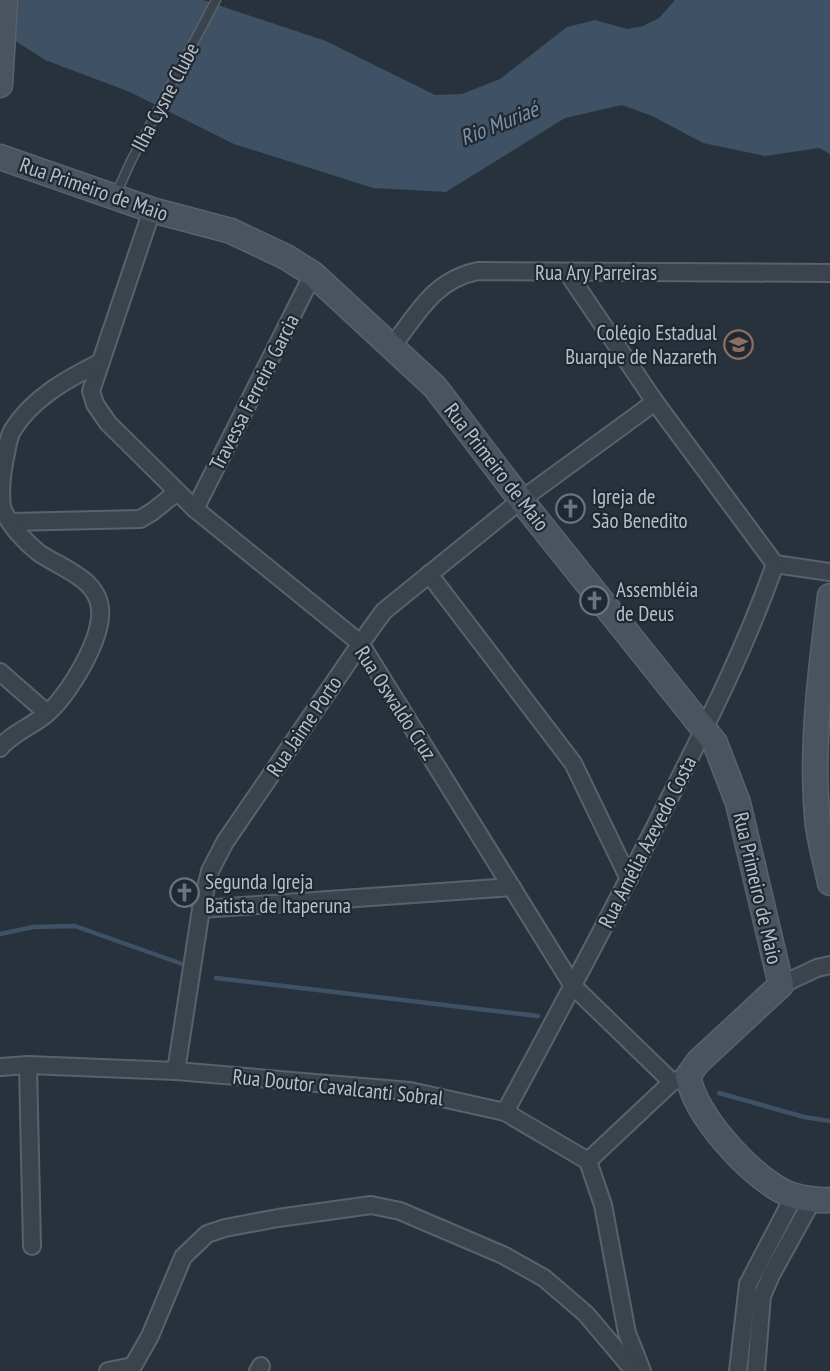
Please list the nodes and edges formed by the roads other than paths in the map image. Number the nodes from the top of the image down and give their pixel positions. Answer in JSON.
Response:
{"nodes":[{"id":1,"x":5,"y":0,"type":"edge"},
{"id":2,"x":216,"y":0,"type":"edge"},
{"id":3,"x":1,"y":60,"type":"edge"},
{"id":4,"x":0,"y":85,"type":"edge"},
{"id":5,"x":0,"y":157,"type":"edge"},
{"id":6,"x":116,"y":195,"type":"junction"},
{"id":7,"x":152,"y":210,"type":"junction"},
{"id":8,"x":567,"y":272,"type":"junction"},
{"id":9,"x":830,"y":273,"type":"edge"},
{"id":10,"x":313,"y":274,"type":"junction"},
{"id":11,"x":393,"y":345,"type":"junction"},
{"id":12,"x":101,"y":362,"type":"junction"},
{"id":13,"x":655,"y":402,"type":"junction"},
{"id":14,"x":177,"y":492,"type":"junction"},
{"id":15,"x":521,"y":500,"type":"junction"},
{"id":16,"x":195,"y":509,"type":"junction"},
{"id":17,"x":11,"y":522,"type":"junction"},
{"id":18,"x":775,"y":564,"type":"junction"},
{"id":19,"x":830,"y":572,"type":"edge"},
{"id":20,"x":429,"y":574,"type":"junction"},
{"id":21,"x":830,"y":596,"type":"edge"},
{"id":22,"x":360,"y":643,"type":"junction"},
{"id":23,"x":0,"y":672,"type":"edge"},
{"id":24,"x":47,"y":713,"type":"junction"},
{"id":25,"x":705,"y":727,"type":"junction"},
{"id":26,"x":1,"y":744,"type":"edge"},
{"id":27,"x":629,"y":879,"type":"junction"},
{"id":28,"x":830,"y":883,"type":"edge"},
{"id":29,"x":512,"y":887,"type":"junction"},
{"id":30,"x":201,"y":909,"type":"junction"},
{"id":31,"x":830,"y":966,"type":"edge"},
{"id":32,"x":781,"y":985,"type":"junction"},
{"id":33,"x":573,"y":986,"type":"junction"},
{"id":34,"x":28,"y":1065,"type":"junction"},
{"id":35,"x":0,"y":1067,"type":"edge"},
{"id":36,"x":176,"y":1071,"type":"junction"},
{"id":37,"x":680,"y":1079,"type":"junction"},
{"id":38,"x":505,"y":1112,"type":"junction"},
{"id":39,"x":588,"y":1161,"type":"junction"},
{"id":40,"x":818,"y":1200,"type":"edge"},
{"id":41,"x":32,"y":1245,"type":"dead end"},
{"id":42,"x":131,"y":1369,"type":"edge"},
{"id":43,"x":108,"y":1371,"type":"edge"},
{"id":44,"x":634,"y":1371,"type":"edge"},
{"id":45,"x":642,"y":1371,"type":"edge"},
{"id":46,"x":738,"y":1371,"type":"edge"},
{"id":47,"x":756,"y":1371,"type":"edge"}],
"edges":[{"from":1,"to":3,"type":"main road"},
{"from":2,"to":6,"type":"lane","name":"Ilha Cysne Clube"},
{"from":3,"to":4,"type":"main road"},
{"from":5,"to":6,"type":"main road","name":"Rua Primeiro de Maio"},
{"from":6,"to":7,"type":"main road","name":"Rua Primeiro de Maio"},
{"from":7,"to":10,"type":"main road","name":"Rua Primeiro de Maio"},
{"from":7,"to":12,"type":"street","name":"Rua Oswaldo Cruz"},
{"from":8,"to":9,"type":"street","name":"Rua Ary Parreiras"},
{"from":8,"to":11,"type":"street","name":"Rua Ary Parreiras"},
{"from":8,"to":13,"type":"street"},
{"from":10,"to":11,"type":"main road","name":"Rua Primeiro de Maio"},
{"from":10,"to":16,"type":"street","name":"Travessa Ferreira Garcia"},
{"from":11,"to":15,"type":"main road","name":"Rua Primeiro de Maio"},
{"from":12,"to":14,"type":"street","name":"Rua Oswaldo Cruz"},
{"from":12,"to":17,"type":"street"},
{"from":13,"to":15,"type":"street","name":"Rua Jaime Porto"},
{"from":13,"to":18,"type":"street"},
{"from":14,"to":16,"type":"street","name":"Rua Oswaldo Cruz"},
{"from":14,"to":17,"type":"street"},
{"from":15,"to":20,"type":"street","name":"Rua Jaime Porto"},
{"from":15,"to":25,"type":"main road","name":"Rua Primeiro de Maio"},
{"from":16,"to":22,"type":"street","name":"Rua Oswaldo Cruz"},
{"from":17,"to":24,"type":"street"},
{"from":18,"to":19,"type":"street"},
{"from":18,"to":25,"type":"street","name":"Rua Amélia Azevedo Costa"},
{"from":20,"to":22,"type":"street","name":"Rua Jaime Porto"},
{"from":20,"to":27,"type":"street"},
{"from":21,"to":28,"type":"main road"},
{"from":22,"to":29,"type":"street","name":"Rua Oswaldo Cruz"},
{"from":22,"to":30,"type":"street","name":"Rua Jaime Porto"},
{"from":23,"to":24,"type":"street"},
{"from":24,"to":26,"type":"street"},
{"from":25,"to":27,"type":"street","name":"Rua Amélia Azevedo Costa"},
{"from":25,"to":32,"type":"main road","name":"Rua Primeiro de Maio"},
{"from":27,"to":33,"type":"street","name":"Rua Amélia Azevedo Costa"},
{"from":29,"to":30,"type":"street"},
{"from":29,"to":33,"type":"street","name":"Rua Oswaldo Cruz"},
{"from":30,"to":36,"type":"street","name":"Rua Jaime Porto"},
{"from":31,"to":32,"type":"street"},
{"from":32,"to":37,"type":"main road"},
{"from":33,"to":37,"type":"street","name":"Rua Oswaldo Cruz"},
{"from":33,"to":38,"type":"street","name":"Rua Amélia Azevedo Costa"},
{"from":34,"to":35,"type":"street","name":"Rua Doutor Cavalcanti Sobral"},
{"from":34,"to":36,"type":"street","name":"Rua Doutor Cavalcanti Sobral"},
{"from":34,"to":41,"type":"street"},
{"from":36,"to":38,"type":"street","name":"Rua Doutor Cavalcanti Sobral"},
{"from":37,"to":39,"type":"street"},
{"from":37,"to":40,"type":"main road","name":"Rua Oswaldo Cruz"},
{"from":38,"to":39,"type":"street","name":"Rua Doutor Cavalcanti Sobral"},
{"from":39,"to":45,"type":"street"},
{"from":40,"to":46,"type":"street"},
{"from":40,"to":47,"type":"street"},
{"from":42,"to":43,"type":"street"},
{"from":42,"to":44,"type":"street"}]}
